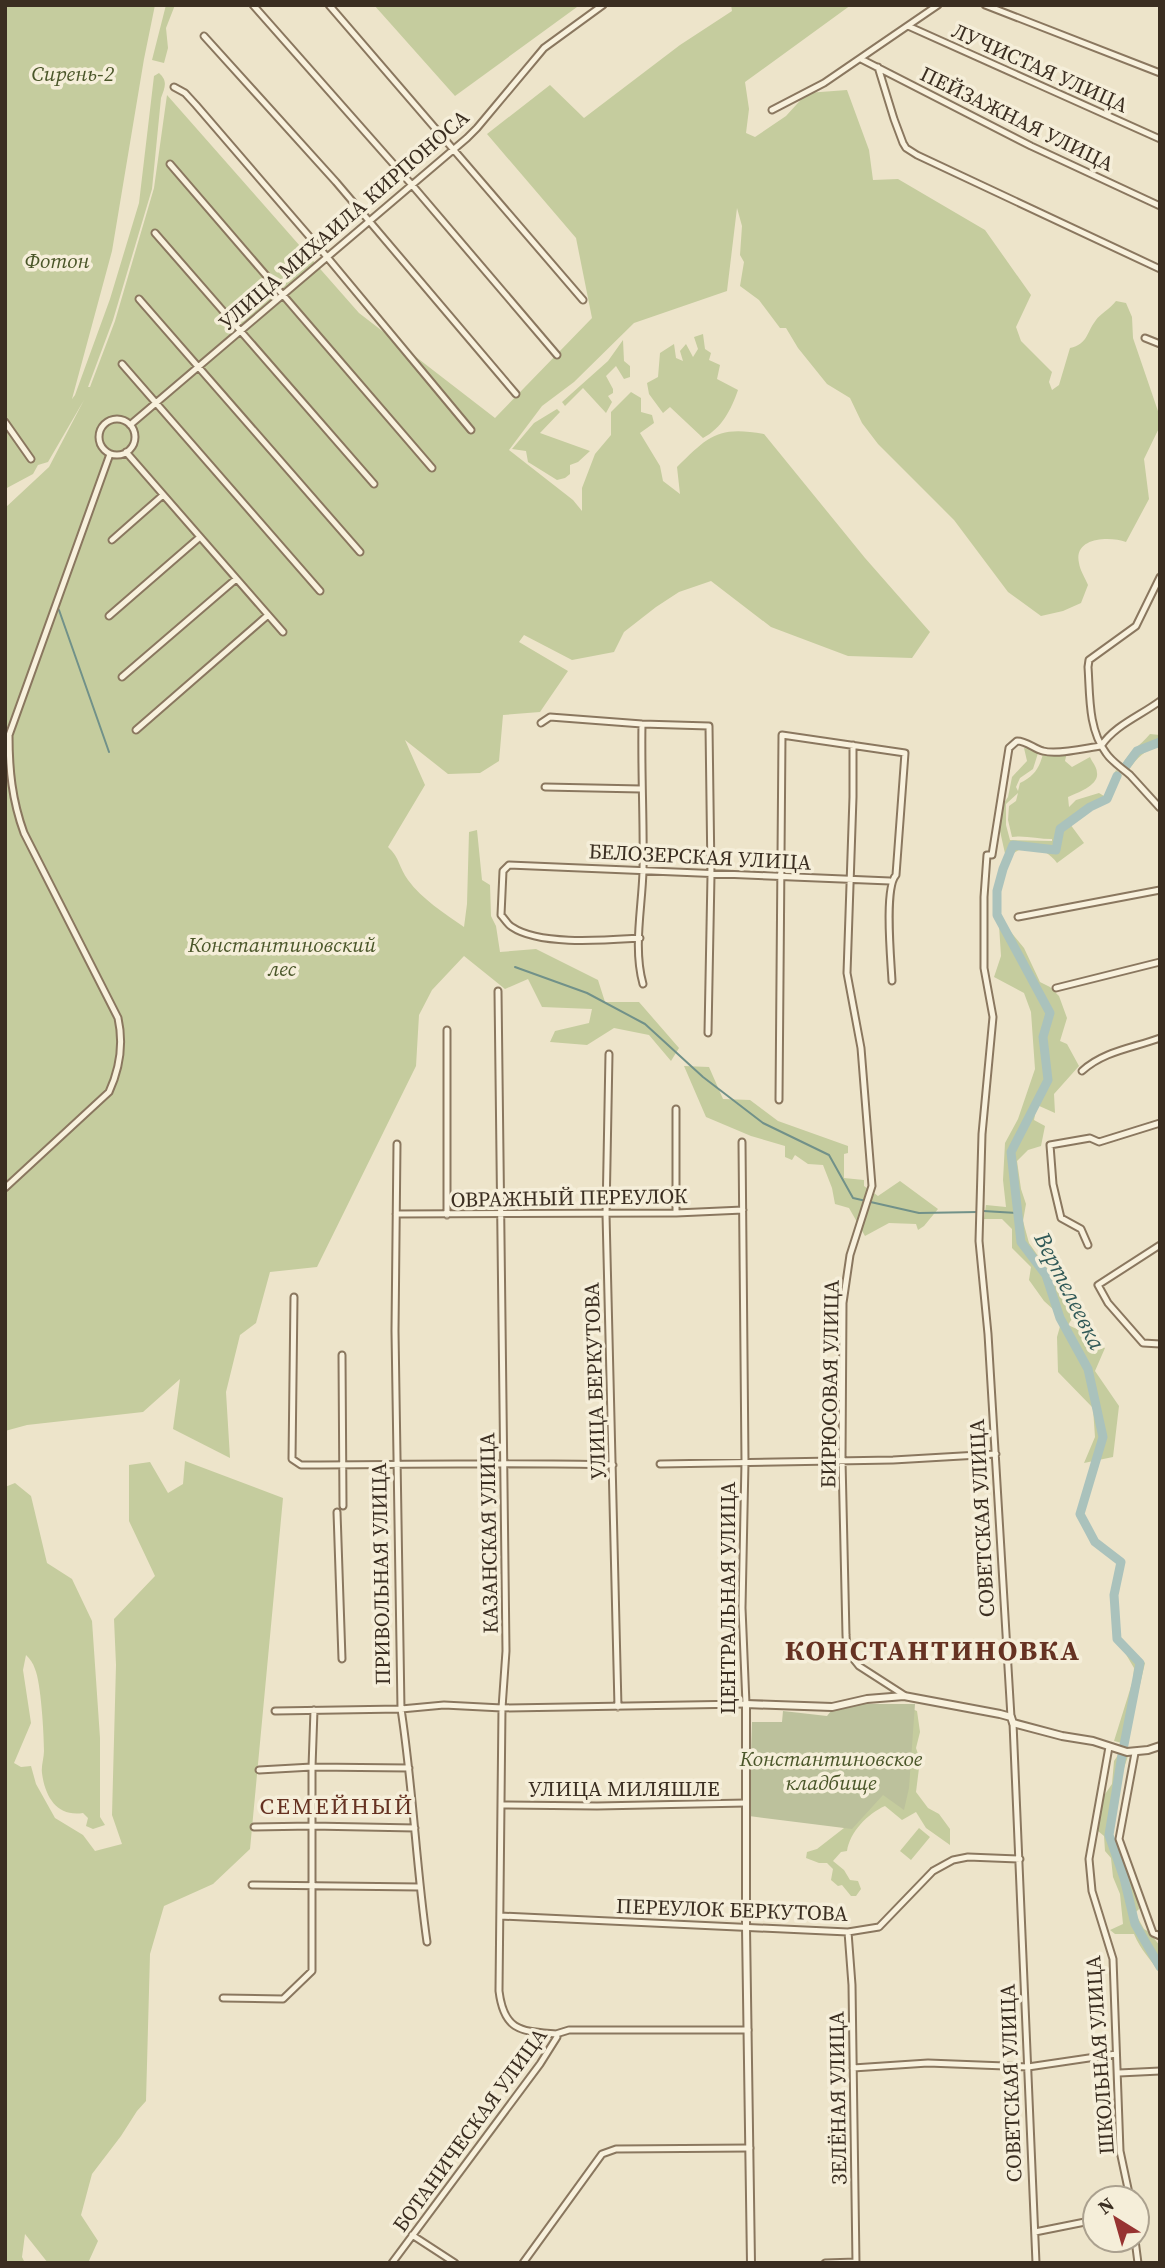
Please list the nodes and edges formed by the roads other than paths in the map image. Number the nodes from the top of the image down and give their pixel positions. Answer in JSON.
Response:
{"nodes":[{"id":1,"x":253,"y":5,"type":"edge"},
{"id":2,"x":329,"y":5,"type":"edge"},
{"id":3,"x":603,"y":5,"type":"edge"},
{"id":4,"x":938,"y":5,"type":"edge"},
{"id":5,"x":985,"y":5,"type":"edge"},
{"id":6,"x":908,"y":26,"type":"junction"},
{"id":7,"x":204,"y":36,"type":"dead end"},
{"id":8,"x":861,"y":59,"type":"junction"},
{"id":9,"x":878,"y":67,"type":"junction"},
{"id":10,"x":1160,"y":73,"type":"edge"},
{"id":11,"x":174,"y":87,"type":"dead end"},
{"id":12,"x":772,"y":110,"type":"dead end"},
{"id":13,"x":1160,"y":139,"type":"edge"},
{"id":14,"x":453,"y":149,"type":"junction"},
{"id":15,"x":170,"y":163,"type":"dead end"},
{"id":16,"x":412,"y":185,"type":"junction"},
{"id":17,"x":1160,"y":206,"type":"edge"},
{"id":18,"x":369,"y":221,"type":"junction"},
{"id":19,"x":155,"y":233,"type":"dead end"},
{"id":20,"x":327,"y":257,"type":"junction"},
{"id":21,"x":1160,"y":269,"type":"edge"},
{"id":22,"x":283,"y":294,"type":"junction"},
{"id":23,"x":139,"y":299,"type":"dead end"},
{"id":24,"x":583,"y":300,"type":"dead end"},
{"id":25,"x":240,"y":331,"type":"junction"},
{"id":26,"x":1144,"y":338,"type":"dead end"},
{"id":27,"x":1160,"y":344,"type":"edge"},
{"id":28,"x":557,"y":355,"type":"dead end"},
{"id":29,"x":122,"y":364,"type":"dead end"},
{"id":30,"x":198,"y":367,"type":"junction"},
{"id":31,"x":516,"y":394,"type":"dead end"},
{"id":32,"x":156,"y":403,"type":"junction"},
{"id":33,"x":5,"y":422,"type":"edge"},
{"id":34,"x":130,"y":425,"type":"junction"},
{"id":35,"x":471,"y":430,"type":"dead end"},
{"id":36,"x":126,"y":453,"type":"junction"},
{"id":37,"x":110,"y":454,"type":"junction"},
{"id":38,"x":30,"y":458,"type":"dead end"},
{"id":39,"x":432,"y":468,"type":"dead end"},
{"id":40,"x":374,"y":484,"type":"dead end"},
{"id":41,"x":163,"y":495,"type":"junction"},
{"id":42,"x":200,"y":537,"type":"junction"},
{"id":43,"x":112,"y":540,"type":"dead end"},
{"id":44,"x":360,"y":552,"type":"dead end"},
{"id":45,"x":1160,"y":577,"type":"edge"},
{"id":46,"x":236,"y":579,"type":"junction"},
{"id":47,"x":320,"y":591,"type":"dead end"},
{"id":48,"x":268,"y":615,"type":"junction"},
{"id":49,"x":109,"y":616,"type":"dead end"},
{"id":50,"x":282,"y":632,"type":"dead end"},
{"id":51,"x":122,"y":677,"type":"dead end"},
{"id":52,"x":1160,"y":701,"type":"edge"},
{"id":53,"x":541,"y":723,"type":"dead end"},
{"id":54,"x":642,"y":724,"type":"junction"},
{"id":55,"x":136,"y":730,"type":"dead end"},
{"id":56,"x":9,"y":735,"type":"junction"},
{"id":57,"x":5,"y":744,"type":"edge"},
{"id":58,"x":853,"y":745,"type":"junction"},
{"id":59,"x":1101,"y":746,"type":"junction"},
{"id":60,"x":545,"y":787,"type":"dead end"},
{"id":61,"x":641,"y":789,"type":"junction"},
{"id":62,"x":1160,"y":808,"type":"edge"},
{"id":63,"x":643,"y":869,"type":"junction"},
{"id":64,"x":710,"y":875,"type":"junction"},
{"id":65,"x":780,"y":877,"type":"junction"},
{"id":66,"x":849,"y":880,"type":"junction"},
{"id":67,"x":890,"y":881,"type":"junction"},
{"id":68,"x":1160,"y":890,"type":"edge"},
{"id":69,"x":1018,"y":917,"type":"dead end"},
{"id":70,"x":640,"y":938,"type":"junction"},
{"id":71,"x":1160,"y":962,"type":"edge"},
{"id":72,"x":892,"y":981,"type":"dead end"},
{"id":73,"x":643,"y":984,"type":"dead end"},
{"id":74,"x":1056,"y":988,"type":"dead end"},
{"id":75,"x":498,"y":991,"type":"dead end"},
{"id":76,"x":447,"y":1030,"type":"dead end"},
{"id":77,"x":708,"y":1033,"type":"dead end"},
{"id":78,"x":1160,"y":1038,"type":"edge"},
{"id":79,"x":609,"y":1054,"type":"dead end"},
{"id":80,"x":1082,"y":1071,"type":"dead end"},
{"id":81,"x":779,"y":1100,"type":"dead end"},
{"id":82,"x":676,"y":1110,"type":"dead end"},
{"id":83,"x":1160,"y":1123,"type":"edge"},
{"id":84,"x":743,"y":1142,"type":"dead end"},
{"id":85,"x":397,"y":1144,"type":"dead end"},
{"id":86,"x":5,"y":1188,"type":"edge"},
{"id":87,"x":743,"y":1210,"type":"junction"},
{"id":88,"x":499,"y":1213,"type":"junction"},
{"id":89,"x":676,"y":1213,"type":"junction"},
{"id":90,"x":396,"y":1214,"type":"junction"},
{"id":91,"x":606,"y":1214,"type":"junction"},
{"id":92,"x":447,"y":1215,"type":"junction"},
{"id":93,"x":1088,"y":1245,"type":"dead end"},
{"id":94,"x":1160,"y":1245,"type":"edge"},
{"id":95,"x":294,"y":1297,"type":"dead end"},
{"id":96,"x":1160,"y":1344,"type":"edge"},
{"id":97,"x":342,"y":1355,"type":"dead end"},
{"id":98,"x":996,"y":1454,"type":"junction"},
{"id":99,"x":842,"y":1460,"type":"junction"},
{"id":100,"x":744,"y":1462,"type":"junction"},
{"id":101,"x":397,"y":1464,"type":"junction"},
{"id":102,"x":660,"y":1464,"type":"dead end"},
{"id":103,"x":344,"y":1465,"type":"junction"},
{"id":104,"x":504,"y":1465,"type":"junction"},
{"id":105,"x":613,"y":1465,"type":"junction"},
{"id":106,"x":343,"y":1506,"type":"dead end"},
{"id":107,"x":337,"y":1512,"type":"dead end"},
{"id":108,"x":342,"y":1659,"type":"dead end"},
{"id":109,"x":904,"y":1696,"type":"junction"},
{"id":110,"x":746,"y":1704,"type":"junction"},
{"id":111,"x":618,"y":1707,"type":"junction"},
{"id":112,"x":502,"y":1708,"type":"junction"},
{"id":113,"x":401,"y":1709,"type":"junction"},
{"id":114,"x":314,"y":1710,"type":"junction"},
{"id":115,"x":275,"y":1711,"type":"dead end"},
{"id":116,"x":1012,"y":1720,"type":"junction"},
{"id":117,"x":1160,"y":1745,"type":"edge"},
{"id":118,"x":1109,"y":1747,"type":"junction"},
{"id":119,"x":1135,"y":1753,"type":"junction"},
{"id":120,"x":312,"y":1767,"type":"junction"},
{"id":121,"x":409,"y":1768,"type":"junction"},
{"id":122,"x":259,"y":1770,"type":"dead end"},
{"id":123,"x":746,"y":1804,"type":"junction"},
{"id":124,"x":502,"y":1805,"type":"junction"},
{"id":125,"x":312,"y":1826,"type":"junction"},
{"id":126,"x":254,"y":1827,"type":"dead end"},
{"id":127,"x":415,"y":1828,"type":"junction"},
{"id":128,"x":1020,"y":1859,"type":"junction"},
{"id":129,"x":252,"y":1885,"type":"dead end"},
{"id":130,"x":312,"y":1885,"type":"junction"},
{"id":131,"x":419,"y":1886,"type":"junction"},
{"id":132,"x":500,"y":1916,"type":"junction"},
{"id":133,"x":746,"y":1928,"type":"junction"},
{"id":134,"x":848,"y":1932,"type":"junction"},
{"id":135,"x":1160,"y":1936,"type":"edge"},
{"id":136,"x":427,"y":1942,"type":"dead end"},
{"id":137,"x":223,"y":1998,"type":"dead end"},
{"id":138,"x":748,"y":2030,"type":"junction"},
{"id":139,"x":556,"y":2034,"type":"junction"},
{"id":140,"x":1116,"y":2054,"type":"junction"},
{"id":141,"x":1028,"y":2067,"type":"junction"},
{"id":142,"x":853,"y":2068,"type":"junction"},
{"id":143,"x":1160,"y":2071,"type":"edge"},
{"id":144,"x":1119,"y":2073,"type":"junction"},
{"id":145,"x":750,"y":2148,"type":"junction"},
{"id":146,"x":1127,"y":2184,"type":"edge"},
{"id":147,"x":1081,"y":2223,"type":"edge"},
{"id":148,"x":1035,"y":2232,"type":"junction"},
{"id":149,"x":412,"y":2235,"type":"junction"},
{"id":150,"x":392,"y":2263,"type":"edge"},
{"id":151,"x":455,"y":2263,"type":"edge"},
{"id":152,"x":523,"y":2263,"type":"edge"},
{"id":153,"x":751,"y":2263,"type":"edge"},
{"id":154,"x":825,"y":2263,"type":"edge"},
{"id":155,"x":856,"y":2263,"type":"edge"},
{"id":156,"x":1036,"y":2263,"type":"edge"}],
"edges":[{"from":1,"to":16,"type":"street"},
{"from":2,"to":14,"type":"street"},
{"from":3,"to":14,"type":"street","name":"УЛИЦА МИХАИЛА КИРПОНОСА"},
{"from":4,"to":6,"type":"street"},
{"from":5,"to":10,"type":"street"},
{"from":6,"to":8,"type":"street"},
{"from":6,"to":13,"type":"street","name":"ЛУЧИСТАЯ УЛИЦА"},
{"from":7,"to":18,"type":"street"},
{"from":8,"to":9,"type":"street","name":"ПЕЙЗАЖНАЯ УЛИЦА"},
{"from":8,"to":12,"type":"street"},
{"from":9,"to":17,"type":"street","name":"ПЕЙЗАЖНАЯ УЛИЦА"},
{"from":9,"to":21,"type":"street"},
{"from":11,"to":20,"type":"street"},
{"from":14,"to":16,"type":"street","name":"УЛИЦА МИХАИЛА КИРПОНОСА"},
{"from":14,"to":24,"type":"street"},
{"from":15,"to":22,"type":"street"},
{"from":16,"to":18,"type":"street","name":"УЛИЦА МИХАИЛА КИРПОНОСА"},
{"from":16,"to":28,"type":"street"},
{"from":18,"to":20,"type":"street","name":"УЛИЦА МИХАИЛА КИРПОНОСА"},
{"from":18,"to":31,"type":"street"},
{"from":19,"to":25,"type":"street"},
{"from":20,"to":22,"type":"street","name":"УЛИЦА МИХАИЛА КИРПОНОСА"},
{"from":20,"to":35,"type":"street"},
{"from":22,"to":25,"type":"street","name":"УЛИЦА МИХАИЛА КИРПОНОСА"},
{"from":22,"to":39,"type":"street"},
{"from":23,"to":30,"type":"street"},
{"from":25,"to":30,"type":"street","name":"УЛИЦА МИХАИЛА КИРПОНОСА"},
{"from":25,"to":40,"type":"street"},
{"from":26,"to":27,"type":"street"},
{"from":29,"to":32,"type":"street"},
{"from":30,"to":32,"type":"street","name":"УЛИЦА МИХАИЛА КИРПОНОСА"},
{"from":30,"to":44,"type":"street"},
{"from":32,"to":34,"type":"street","name":"УЛИЦА МИХАИЛА КИРПОНОСА"},
{"from":32,"to":47,"type":"street"},
{"from":33,"to":38,"type":"street"},
{"from":34,"to":36,"type":"street"},
{"from":34,"to":37,"type":"street"},
{"from":36,"to":37,"type":"street"},
{"from":36,"to":41,"type":"street"},
{"from":37,"to":56,"type":"street"},
{"from":41,"to":42,"type":"street"},
{"from":41,"to":43,"type":"street"},
{"from":42,"to":46,"type":"street"},
{"from":42,"to":49,"type":"street"},
{"from":45,"to":59,"type":"street"},
{"from":46,"to":48,"type":"street"},
{"from":46,"to":51,"type":"street"},
{"from":48,"to":50,"type":"street"},
{"from":48,"to":55,"type":"street"},
{"from":52,"to":59,"type":"street"},
{"from":53,"to":54,"type":"street"},
{"from":54,"to":61,"type":"street"},
{"from":54,"to":64,"type":"street"},
{"from":56,"to":57,"type":"street"},
{"from":56,"to":86,"type":"street"},
{"from":58,"to":65,"type":"street"},
{"from":58,"to":66,"type":"street","name":"БИРЮСОВАЯ УЛИЦА"},
{"from":58,"to":67,"type":"street"},
{"from":59,"to":62,"type":"street"},
{"from":59,"to":98,"type":"street","name":"СОВЕТСКАЯ УЛИЦА"},
{"from":60,"to":61,"type":"street"},
{"from":61,"to":63,"type":"street"},
{"from":63,"to":64,"type":"street","name":"БЕЛОЗЕРСКАЯ УЛИЦА"},
{"from":63,"to":70,"type":"street"},
{"from":63,"to":70,"type":"street","name":"БЕЛОЗЕРСКАЯ УЛИЦА"},
{"from":64,"to":65,"type":"street","name":"БЕЛОЗЕРСКАЯ УЛИЦА"},
{"from":64,"to":77,"type":"street"},
{"from":65,"to":66,"type":"street","name":"БЕЛОЗЕРСКАЯ УЛИЦА"},
{"from":65,"to":81,"type":"street"},
{"from":66,"to":67,"type":"street","name":"БЕЛОЗЕРСКАЯ УЛИЦА"},
{"from":66,"to":99,"type":"street","name":"БИРЮСОВАЯ УЛИЦА"},
{"from":67,"to":72,"type":"street"},
{"from":68,"to":69,"type":"street"},
{"from":70,"to":73,"type":"street"},
{"from":71,"to":74,"type":"street"},
{"from":75,"to":88,"type":"street","name":"КАЗАНСКАЯ УЛИЦА"},
{"from":76,"to":92,"type":"street"},
{"from":78,"to":80,"type":"street"},
{"from":79,"to":91,"type":"street","name":"УЛИЦА БЕРКУТОВА"},
{"from":82,"to":89,"type":"street"},
{"from":83,"to":93,"type":"street"},
{"from":84,"to":87,"type":"street","name":"ЦЕНТРАЛЬНАЯ УЛИЦА"},
{"from":85,"to":90,"type":"street","name":"ПРИВОЛЬНАЯ УЛИЦА"},
{"from":87,"to":89,"type":"street","name":"ОВРАЖНЫЙ ПЕРЕУЛОК"},
{"from":87,"to":100,"type":"street","name":"ЦЕНТРАЛЬНАЯ УЛИЦА"},
{"from":88,"to":91,"type":"street","name":"ОВРАЖНЫЙ ПЕРЕУЛОК"},
{"from":88,"to":92,"type":"street","name":"ОВРАЖНЫЙ ПЕРЕУЛОК"},
{"from":88,"to":104,"type":"street","name":"КАЗАНСКАЯ УЛИЦА"},
{"from":89,"to":91,"type":"street","name":"ОВРАЖНЫЙ ПЕРЕУЛОК"},
{"from":90,"to":92,"type":"street","name":"ОВРАЖНЫЙ ПЕРЕУЛОК"},
{"from":90,"to":101,"type":"street","name":"ПРИВОЛЬНАЯ УЛИЦА"},
{"from":91,"to":105,"type":"street","name":"УЛИЦА БЕРКУТОВА"},
{"from":94,"to":96,"type":"street"},
{"from":95,"to":103,"type":"street"},
{"from":97,"to":103,"type":"street"},
{"from":98,"to":99,"type":"street"},
{"from":98,"to":116,"type":"street","name":"СОВЕТСКАЯ УЛИЦА"},
{"from":99,"to":100,"type":"street"},
{"from":99,"to":109,"type":"street","name":"БИРЮСОВАЯ УЛИЦА"},
{"from":100,"to":102,"type":"street"},
{"from":100,"to":110,"type":"street","name":"ЦЕНТРАЛЬНАЯ УЛИЦА"},
{"from":101,"to":103,"type":"street"},
{"from":101,"to":104,"type":"street"},
{"from":101,"to":113,"type":"street","name":"ПРИВОЛЬНАЯ УЛИЦА"},
{"from":103,"to":106,"type":"street"},
{"from":104,"to":105,"type":"street"},
{"from":104,"to":112,"type":"street","name":"КАЗАНСКАЯ УЛИЦА"},
{"from":105,"to":111,"type":"street","name":"УЛИЦА БЕРКУТОВА"},
{"from":107,"to":108,"type":"street"},
{"from":109,"to":110,"type":"street","name":"ПРИВОЛЬНАЯ УЛИЦА"},
{"from":109,"to":116,"type":"street","name":"ПРИВОЛЬНАЯ УЛИЦА"},
{"from":110,"to":111,"type":"street","name":"ПРИВОЛЬНАЯ УЛИЦА"},
{"from":110,"to":123,"type":"street","name":"ЦЕНТРАЛЬНАЯ УЛИЦА"},
{"from":111,"to":112,"type":"street","name":"ПРИВОЛЬНАЯ УЛИЦА"},
{"from":112,"to":113,"type":"street","name":"ПРИВОЛЬНАЯ УЛИЦА"},
{"from":112,"to":124,"type":"street","name":"КАЗАНСКАЯ УЛИЦА"},
{"from":113,"to":114,"type":"street"},
{"from":113,"to":121,"type":"street"},
{"from":114,"to":115,"type":"street"},
{"from":114,"to":120,"type":"street"},
{"from":116,"to":118,"type":"street","name":"ПРИВОЛЬНАЯ УЛИЦА"},
{"from":116,"to":128,"type":"street","name":"СОВЕТСКАЯ УЛИЦА"},
{"from":117,"to":119,"type":"street"},
{"from":118,"to":119,"type":"street","name":"ПРИВОЛЬНАЯ УЛИЦА"},
{"from":118,"to":140,"type":"street","name":"ШКОЛЬНАЯ УЛИЦА"},
{"from":119,"to":135,"type":"street"},
{"from":120,"to":121,"type":"street"},
{"from":120,"to":122,"type":"street"},
{"from":120,"to":125,"type":"street"},
{"from":121,"to":127,"type":"street"},
{"from":123,"to":124,"type":"street","name":"УЛИЦА МИЛЯШЛЕ"},
{"from":123,"to":133,"type":"street","name":"ЦЕНТРАЛЬНАЯ УЛИЦА"},
{"from":124,"to":132,"type":"street","name":"КАЗАНСКАЯ УЛИЦА"},
{"from":125,"to":126,"type":"street"},
{"from":125,"to":127,"type":"street"},
{"from":125,"to":130,"type":"street"},
{"from":127,"to":131,"type":"street"},
{"from":128,"to":134,"type":"street","name":"ПЕРЕУЛОК БЕРКУТОВА"},
{"from":128,"to":141,"type":"street","name":"СОВЕТСКАЯ УЛИЦА"},
{"from":129,"to":130,"type":"street"},
{"from":130,"to":131,"type":"street"},
{"from":130,"to":137,"type":"street"},
{"from":131,"to":136,"type":"street"},
{"from":132,"to":133,"type":"street","name":"ПЕРЕУЛОК БЕРКУТОВА"},
{"from":132,"to":139,"type":"street","name":"КАЗАНСКАЯ УЛИЦА"},
{"from":133,"to":134,"type":"street","name":"ПЕРЕУЛОК БЕРКУТОВА"},
{"from":133,"to":138,"type":"street","name":"ЦЕНТРАЛЬНАЯ УЛИЦА"},
{"from":134,"to":142,"type":"street","name":"ЗЕЛЁНАЯ УЛИЦА"},
{"from":138,"to":139,"type":"street","name":"БОТАНИЧЕСКАЯ УЛИЦА"},
{"from":138,"to":145,"type":"street","name":"ЦЕНТРАЛЬНАЯ УЛИЦА"},
{"from":139,"to":149,"type":"street","name":"БОТАНИЧЕСКАЯ УЛИЦА"},
{"from":140,"to":141,"type":"street"},
{"from":140,"to":144,"type":"street","name":"ШКОЛЬНАЯ УЛИЦА"},
{"from":141,"to":142,"type":"street"},
{"from":141,"to":148,"type":"street","name":"СОВЕТСКАЯ УЛИЦА"},
{"from":142,"to":155,"type":"street","name":"ЗЕЛЁНАЯ УЛИЦА"},
{"from":143,"to":144,"type":"street"},
{"from":144,"to":146,"type":"street","name":"ШКОЛЬНАЯ УЛИЦА"},
{"from":145,"to":152,"type":"street"},
{"from":145,"to":153,"type":"street","name":"ЦЕНТРАЛЬНАЯ УЛИЦА"},
{"from":147,"to":148,"type":"street"},
{"from":148,"to":156,"type":"street","name":"СОВЕТСКАЯ УЛИЦА"},
{"from":149,"to":150,"type":"street","name":"БОТАНИЧЕСКАЯ УЛИЦА"},
{"from":149,"to":151,"type":"street"},
{"from":154,"to":155,"type":"street"}]}
